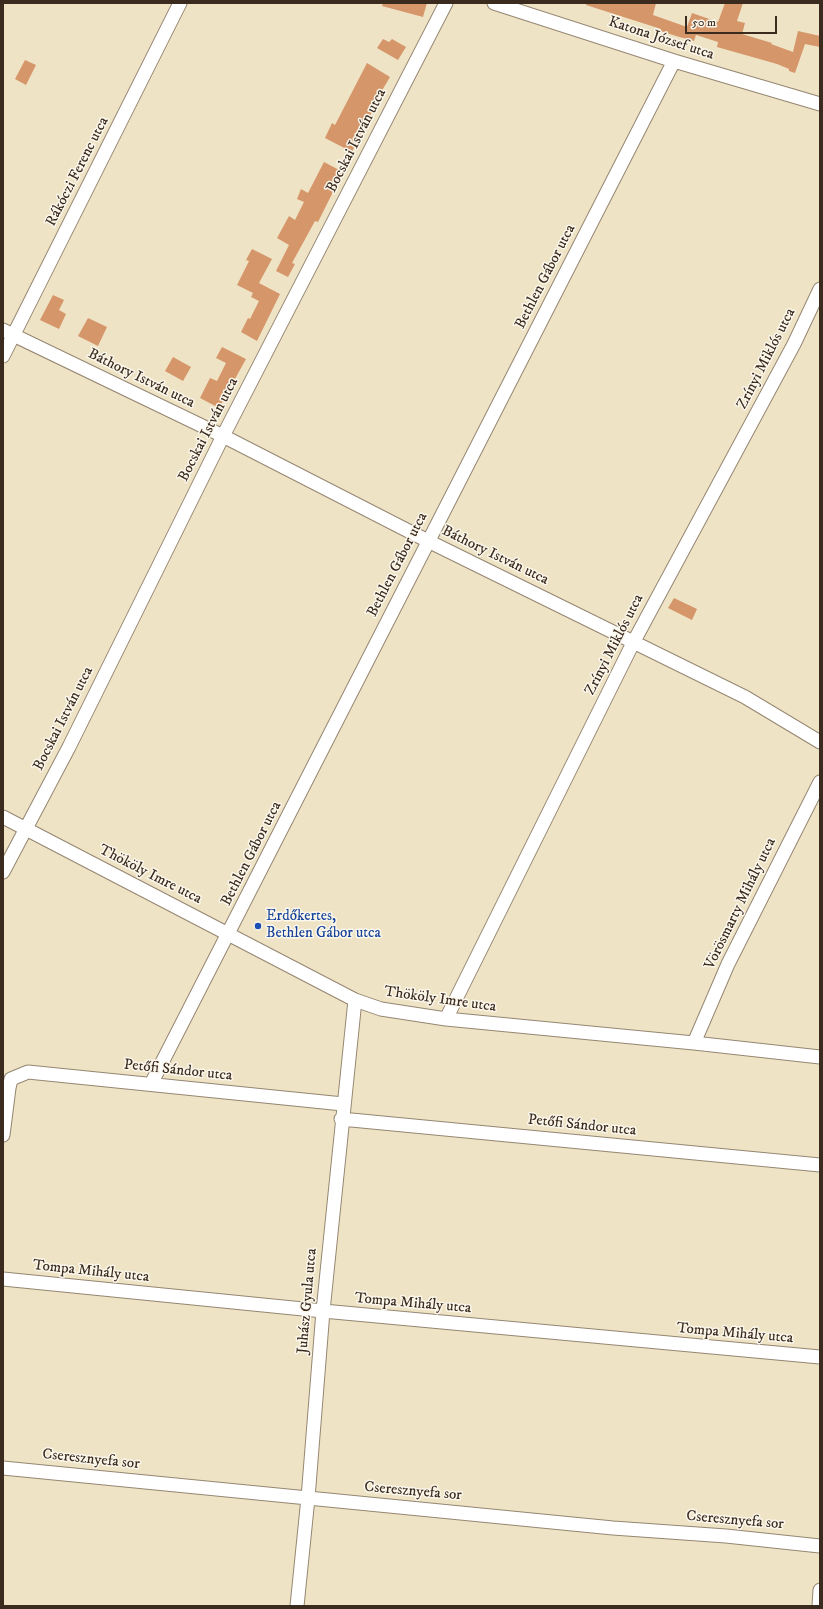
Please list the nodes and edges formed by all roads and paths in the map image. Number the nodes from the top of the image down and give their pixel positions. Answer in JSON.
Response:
{"nodes":[{"id":1,"x":180,"y":3,"type":"edge"},
{"id":2,"x":446,"y":3,"type":"edge"},
{"id":3,"x":494,"y":3,"type":"edge"},
{"id":4,"x":674,"y":61,"type":"junction"},
{"id":5,"x":820,"y":104,"type":"edge"},
{"id":6,"x":820,"y":289,"type":"edge"},
{"id":7,"x":8,"y":333,"type":"edge"},
{"id":8,"x":3,"y":356,"type":"edge"},
{"id":9,"x":222,"y":436,"type":"junction"},
{"id":10,"x":428,"y":541,"type":"junction"},
{"id":11,"x":633,"y":642,"type":"junction"},
{"id":12,"x":820,"y":742,"type":"edge"},
{"id":13,"x":820,"y":782,"type":"edge"},
{"id":14,"x":3,"y":817,"type":"edge"},
{"id":15,"x":25,"y":828,"type":"junction"},
{"id":16,"x":3,"y":872,"type":"edge"},
{"id":17,"x":229,"y":934,"type":"junction"},
{"id":18,"x":355,"y":1000,"type":"junction"},
{"id":19,"x":446,"y":1019,"type":"junction"},
{"id":20,"x":694,"y":1043,"type":"junction"},
{"id":21,"x":820,"y":1057,"type":"edge"},
{"id":22,"x":151,"y":1084,"type":"junction"},
{"id":23,"x":343,"y":1104,"type":"junction"},
{"id":24,"x":341,"y":1119,"type":"junction"},
{"id":25,"x":3,"y":1134,"type":"edge"},
{"id":26,"x":820,"y":1165,"type":"edge"},
{"id":27,"x":3,"y":1279,"type":"edge"},
{"id":28,"x":323,"y":1311,"type":"junction"},
{"id":29,"x":820,"y":1358,"type":"edge"},
{"id":30,"x":3,"y":1468,"type":"edge"},
{"id":31,"x":308,"y":1498,"type":"junction"},
{"id":32,"x":820,"y":1546,"type":"edge"},
{"id":33,"x":820,"y":1590,"type":"edge"},
{"id":34,"x":297,"y":1606,"type":"edge"},
{"id":35,"x":818,"y":1606,"type":"edge"}],
"edges":[{"from":1,"to":7,"type":"street","name":"Rákóczi Ferenc utca"},
{"from":2,"to":9,"type":"street","name":"Bocskai István utca"},
{"from":3,"to":4,"type":"street","name":"Katona József utca"},
{"from":4,"to":5,"type":"street","name":"Katona József utca"},
{"from":4,"to":10,"type":"street","name":"Bethlen Gábor utca"},
{"from":6,"to":11,"type":"street","name":"Zrínyi Miklós utca"},
{"from":7,"to":8,"type":"street","name":"Rákóczi Ferenc utca"},
{"from":7,"to":9,"type":"street","name":"Báthory István utca"},
{"from":9,"to":10,"type":"street","name":"Báthory István utca"},
{"from":9,"to":15,"type":"street","name":"Bocskai István utca"},
{"from":10,"to":11,"type":"street","name":"Báthory István utca"},
{"from":10,"to":17,"type":"street","name":"Bethlen Gábor utca"},
{"from":11,"to":12,"type":"street","name":"Báthory István utca"},
{"from":11,"to":19,"type":"street","name":"Zrínyi Miklós utca"},
{"from":13,"to":20,"type":"street","name":"Vörösmarty Mihály utca"},
{"from":14,"to":15,"type":"street","name":"Thököly Imre utca"},
{"from":15,"to":16,"type":"street","name":"Bocskai István utca"},
{"from":15,"to":17,"type":"street","name":"Thököly Imre utca"},
{"from":17,"to":18,"type":"street","name":"Thököly Imre utca"},
{"from":17,"to":22,"type":"street","name":"Bethlen Gábor utca"},
{"from":18,"to":19,"type":"street","name":"Thököly Imre utca"},
{"from":18,"to":23,"type":"street","name":"Juhász Gyula utca"},
{"from":19,"to":20,"type":"street","name":"Thököly Imre utca"},
{"from":20,"to":21,"type":"street","name":"Thököly Imre utca"},
{"from":22,"to":23,"type":"street","name":"Petőfi Sándor utca"},
{"from":22,"to":25,"type":"street","name":"Petőfi Sándor utca"},
{"from":23,"to":24,"type":"street","name":"Juhász Gyula utca"},
{"from":24,"to":26,"type":"street","name":"Petőfi Sándor utca"},
{"from":24,"to":28,"type":"street","name":"Juhász Gyula utca"},
{"from":27,"to":28,"type":"street","name":"Tompa Mihály utca"},
{"from":28,"to":29,"type":"street","name":"Tompa Mihály utca"},
{"from":28,"to":31,"type":"street","name":"Juhász Gyula utca"},
{"from":30,"to":31,"type":"street","name":"Cseresznyefa sor"},
{"from":31,"to":32,"type":"street","name":"Cseresznyefa sor"},
{"from":31,"to":34,"type":"street","name":"Juhász Gyula utca"},
{"from":33,"to":35,"type":"street"}]}
